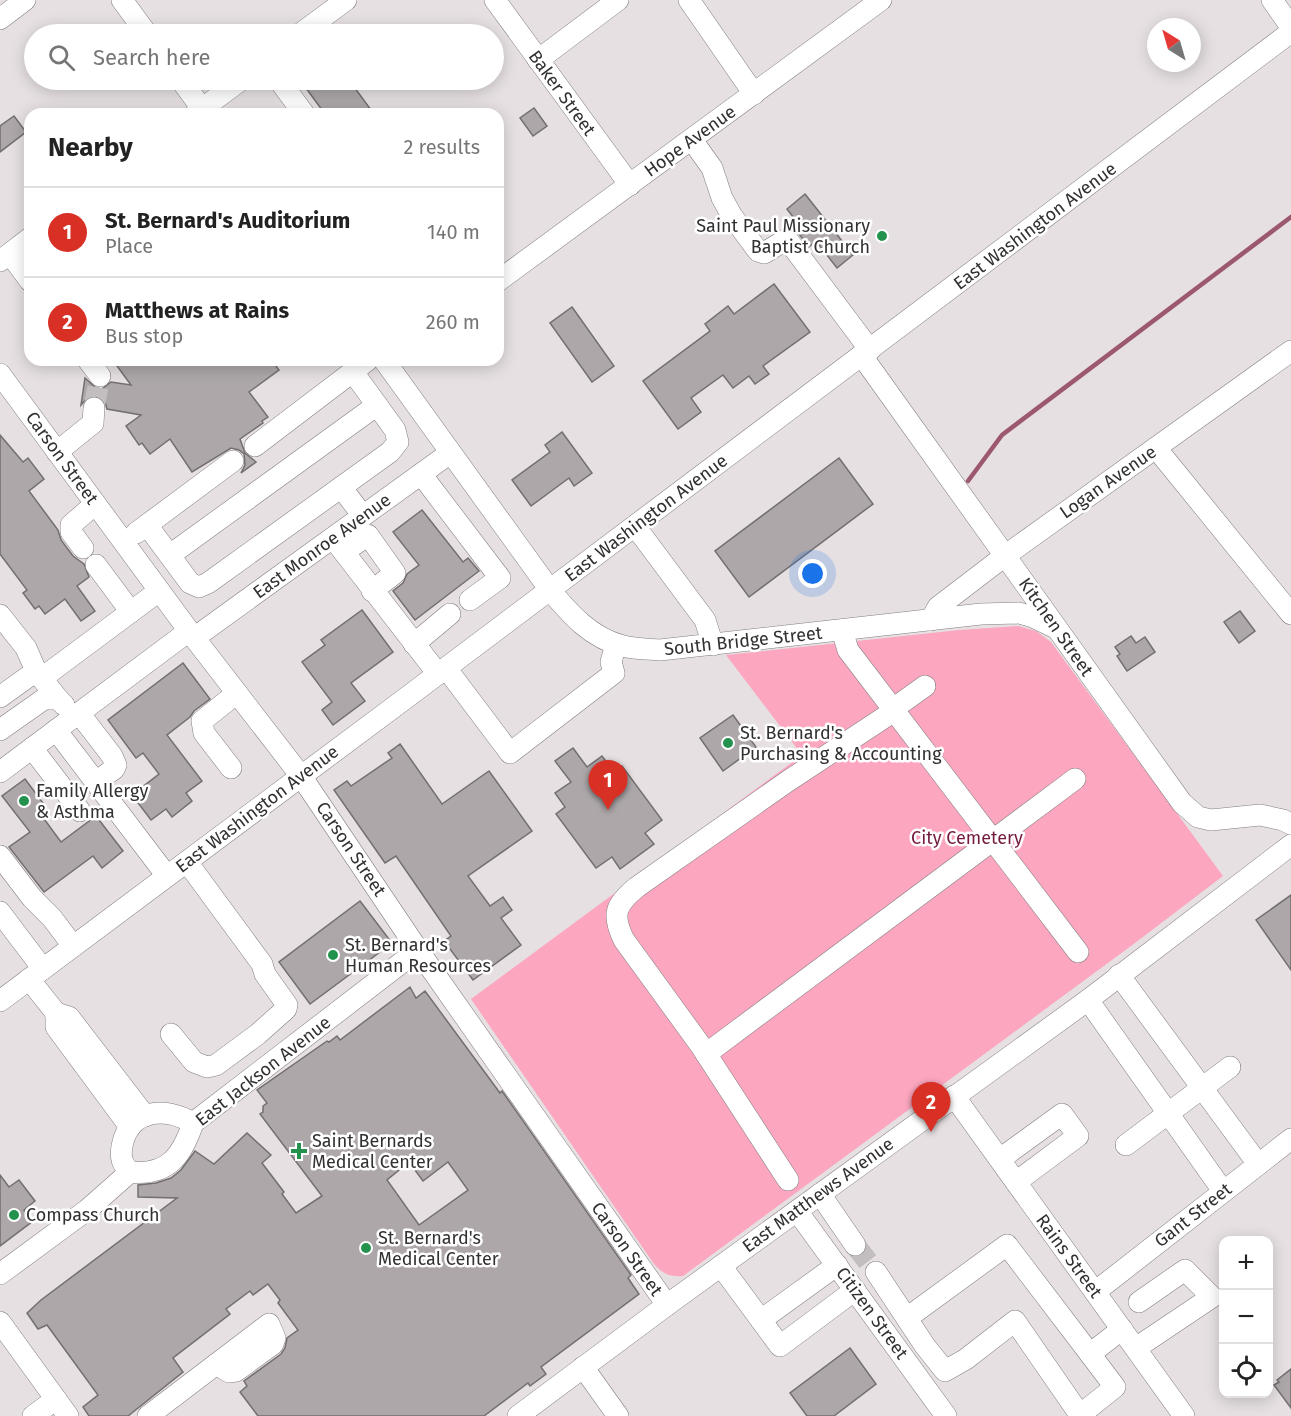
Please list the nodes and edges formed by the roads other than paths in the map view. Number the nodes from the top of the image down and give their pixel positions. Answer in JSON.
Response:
{"nodes":[{"id":1,"x":25,"y":0,"type":"edge"},
{"id":2,"x":122,"y":0,"type":"edge"},
{"id":3,"x":346,"y":0,"type":"edge"},
{"id":4,"x":495,"y":0,"type":"edge"},
{"id":5,"x":618,"y":0,"type":"edge"},
{"id":6,"x":689,"y":0,"type":"edge"},
{"id":7,"x":1272,"y":0,"type":"edge"},
{"id":8,"x":873,"y":2,"type":"edge"},
{"id":9,"x":0,"y":19,"type":"edge"},
{"id":10,"x":140,"y":24,"type":"edge"},
{"id":11,"x":314,"y":24,"type":"edge"},
{"id":12,"x":1291,"y":27,"type":"edge"},
{"id":13,"x":1291,"y":33,"type":"edge"},
{"id":14,"x":538,"y":60,"type":"junction"},
{"id":15,"x":187,"y":90,"type":"edge"},
{"id":16,"x":228,"y":90,"type":"edge"},
{"id":17,"x":286,"y":90,"type":"edge"},
{"id":18,"x":754,"y":94,"type":"junction"},
{"id":19,"x":198,"y":108,"type":"edge"},
{"id":20,"x":206,"y":108,"type":"edge"},
{"id":21,"x":300,"y":108,"type":"edge"},
{"id":22,"x":692,"y":140,"type":"junction"},
{"id":23,"x":630,"y":185,"type":"junction"},
{"id":24,"x":24,"y":243,"type":"edge"},
{"id":25,"x":5,"y":257,"type":"edge"},
{"id":26,"x":24,"y":275,"type":"edge"},
{"id":27,"x":504,"y":277,"type":"edge"},
{"id":28,"x":1291,"y":351,"type":"edge"},
{"id":29,"x":866,"y":353,"type":"junction"},
{"id":30,"x":361,"y":366,"type":"edge"},
{"id":31,"x":388,"y":366,"type":"edge"},
{"id":32,"x":0,"y":374,"type":"edge"},
{"id":33,"x":377,"y":405,"type":"junction"},
{"id":34,"x":94,"y":408,"type":"tunnel mouth"},
{"id":35,"x":255,"y":446,"type":"dead end"},
{"id":36,"x":1156,"y":448,"type":"junction"},
{"id":37,"x":57,"y":452,"type":"junction"},
{"id":38,"x":450,"y":453,"type":"junction"},
{"id":39,"x":233,"y":461,"type":"dead end"},
{"id":40,"x":421,"y":474,"type":"junction"},
{"id":41,"x":341,"y":487,"type":"junction"},
{"id":42,"x":95,"y":504,"type":"junction"},
{"id":43,"x":363,"y":516,"type":"junction"},
{"id":44,"x":147,"y":525,"type":"junction"},
{"id":45,"x":635,"y":526,"type":"junction"},
{"id":46,"x":124,"y":543,"type":"junction"},
{"id":47,"x":338,"y":545,"type":"junction"},
{"id":48,"x":84,"y":548,"type":"dead end"},
{"id":49,"x":170,"y":555,"type":"junction"},
{"id":50,"x":1006,"y":555,"type":"junction"},
{"id":51,"x":96,"y":565,"type":"dead end"},
{"id":52,"x":550,"y":590,"type":"junction"},
{"id":53,"x":159,"y":591,"type":"junction"},
{"id":54,"x":372,"y":591,"type":"junction"},
{"id":55,"x":470,"y":600,"type":"dead end"},
{"id":56,"x":131,"y":612,"type":"junction"},
{"id":57,"x":450,"y":614,"type":"dead end"},
{"id":58,"x":1291,"y":614,"type":"edge"},
{"id":59,"x":0,"y":615,"type":"edge"},
{"id":60,"x":931,"y":620,"type":"junction"},
{"id":61,"x":1056,"y":628,"type":"junction"},
{"id":62,"x":842,"y":630,"type":"junction"},
{"id":63,"x":191,"y":635,"type":"junction"},
{"id":64,"x":414,"y":644,"type":"junction"},
{"id":65,"x":616,"y":644,"type":"junction"},
{"id":66,"x":713,"y":645,"type":"junction"},
{"id":67,"x":442,"y":671,"type":"junction"},
{"id":68,"x":39,"y":674,"type":"junction"},
{"id":69,"x":925,"y":686,"type":"dead end"},
{"id":70,"x":237,"y":693,"type":"junction"},
{"id":71,"x":0,"y":697,"type":"edge"},
{"id":72,"x":58,"y":699,"type":"junction"},
{"id":73,"x":893,"y":710,"type":"junction"},
{"id":74,"x":77,"y":714,"type":"junction"},
{"id":75,"x":0,"y":730,"type":"edge"},
{"id":76,"x":56,"y":730,"type":"junction"},
{"id":77,"x":32,"y":748,"type":"junction"},
{"id":78,"x":231,"y":768,"type":"dead end"},
{"id":79,"x":0,"y":772,"type":"edge"},
{"id":80,"x":301,"y":776,"type":"junction"},
{"id":81,"x":1075,"y":779,"type":"dead end"},
{"id":82,"x":96,"y":782,"type":"junction"},
{"id":83,"x":80,"y":811,"type":"dead end"},
{"id":84,"x":1291,"y":824,"type":"edge"},
{"id":85,"x":993,"y":841,"type":"junction"},
{"id":86,"x":1291,"y":845,"type":"edge"},
{"id":87,"x":0,"y":856,"type":"edge"},
{"id":88,"x":187,"y":861,"type":"junction"},
{"id":89,"x":167,"y":876,"type":"junction"},
{"id":90,"x":0,"y":912,"type":"edge"},
{"id":91,"x":73,"y":946,"type":"junction"},
{"id":92,"x":418,"y":950,"type":"junction"},
{"id":93,"x":1078,"y":952,"type":"dead end"},
{"id":94,"x":36,"y":974,"type":"junction"},
{"id":95,"x":1119,"y":975,"type":"junction"},
{"id":96,"x":1088,"y":1000,"type":"junction"},
{"id":97,"x":0,"y":1001,"type":"edge"},
{"id":98,"x":171,"y":1034,"type":"dead end"},
{"id":99,"x":258,"y":1034,"type":"junction"},
{"id":100,"x":706,"y":1054,"type":"junction"},
{"id":101,"x":277,"y":1058,"type":"junction"},
{"id":102,"x":1230,"y":1068,"type":"dead end"},
{"id":103,"x":1202,"y":1088,"type":"junction"},
{"id":104,"x":954,"y":1096,"type":"junction"},
{"id":105,"x":1168,"y":1114,"type":"junction"},
{"id":106,"x":137,"y":1121,"type":"junction"},
{"id":107,"x":193,"y":1123,"type":"junction"},
{"id":108,"x":1291,"y":1139,"type":"edge"},
{"id":109,"x":1126,"y":1145,"type":"dead end"},
{"id":110,"x":1000,"y":1159,"type":"junction"},
{"id":111,"x":1258,"y":1164,"type":"junction"},
{"id":112,"x":130,"y":1172,"type":"junction"},
{"id":113,"x":788,"y":1180,"type":"dead end"},
{"id":114,"x":1016,"y":1182,"type":"junction"},
{"id":115,"x":1223,"y":1191,"type":"junction"},
{"id":116,"x":819,"y":1194,"type":"junction"},
{"id":117,"x":797,"y":1211,"type":"junction"},
{"id":118,"x":855,"y":1245,"type":"tunnel mouth"},
{"id":119,"x":837,"y":1265,"type":"junction"},
{"id":120,"x":721,"y":1266,"type":"junction"},
{"id":121,"x":876,"y":1272,"type":"tunnel mouth"},
{"id":122,"x":0,"y":1274,"type":"edge"},
{"id":123,"x":855,"y":1290,"type":"junction"},
{"id":124,"x":1095,"y":1292,"type":"junction"},
{"id":125,"x":1139,"y":1302,"type":"dead end"},
{"id":126,"x":667,"y":1305,"type":"junction"},
{"id":127,"x":907,"y":1318,"type":"junction"},
{"id":128,"x":761,"y":1320,"type":"junction"},
{"id":129,"x":0,"y":1322,"type":"edge"},
{"id":130,"x":1122,"y":1329,"type":"junction"},
{"id":131,"x":1136,"y":1348,"type":"junction"},
{"id":132,"x":1090,"y":1354,"type":"junction"},
{"id":133,"x":216,"y":1364,"type":"dead end"},
{"id":134,"x":583,"y":1367,"type":"junction"},
{"id":135,"x":62,"y":1408,"type":"edge"},
{"id":136,"x":33,"y":1416,"type":"edge"},
{"id":137,"x":148,"y":1416,"type":"edge"},
{"id":138,"x":518,"y":1416,"type":"edge"},
{"id":139,"x":618,"y":1416,"type":"edge"},
{"id":140,"x":946,"y":1416,"type":"edge"},
{"id":141,"x":1184,"y":1416,"type":"edge"}],
"edges":[{"from":1,"to":9,"type":"street"},
{"from":2,"to":10,"type":"street"},
{"from":3,"to":11,"type":"street"},
{"from":4,"to":14,"type":"street","name":"Baker Street"},
{"from":5,"to":14,"type":"street"},
{"from":6,"to":18,"type":"street"},
{"from":7,"to":12,"type":"street"},
{"from":8,"to":18,"type":"street","name":"Hope Avenue"},
{"from":13,"to":29,"type":"street","name":"East Washington Avenue"},
{"from":14,"to":23,"type":"street","name":"Baker Street"},
{"from":15,"to":19,"type":"street"},
{"from":16,"to":20,"type":"street"},
{"from":17,"to":21,"type":"street"},
{"from":18,"to":22,"type":"street","name":"Hope Avenue"},
{"from":22,"to":23,"type":"street","name":"Hope Avenue"},
{"from":22,"to":29,"type":"street","name":"Kitchen Street"},
{"from":23,"to":27,"type":"street","name":"Hope Avenue"},
{"from":24,"to":25,"type":"street"},
{"from":25,"to":26,"type":"street"},
{"from":28,"to":36,"type":"street","name":"Logan Avenue"},
{"from":29,"to":45,"type":"street","name":"East Washington Avenue"},
{"from":29,"to":50,"type":"street","name":"Kitchen Street"},
{"from":30,"to":33,"type":"street"},
{"from":30,"to":35,"type":"street"},
{"from":31,"to":38,"type":"street","name":"South Bridge Street"},
{"from":32,"to":37,"type":"street","name":"Carson Street"},
{"from":33,"to":41,"type":"street"},
{"from":33,"to":49,"type":"street"},
{"from":34,"to":37,"type":"street"},
{"from":36,"to":50,"type":"street","name":"Logan Avenue"},
{"from":36,"to":58,"type":"street"},
{"from":37,"to":42,"type":"street","name":"Carson Street"},
{"from":38,"to":40,"type":"street","name":"East Monroe Avenue"},
{"from":38,"to":52,"type":"street","name":"South Bridge Street"},
{"from":39,"to":44,"type":"street"},
{"from":40,"to":43,"type":"street","name":"East Monroe Avenue"},
{"from":40,"to":55,"type":"street"},
{"from":41,"to":43,"type":"street"},
{"from":41,"to":49,"type":"street"},
{"from":42,"to":46,"type":"street","name":"Carson Street"},
{"from":42,"to":48,"type":"street"},
{"from":43,"to":47,"type":"street","name":"East Monroe Avenue"},
{"from":44,"to":46,"type":"street"},
{"from":44,"to":49,"type":"street"},
{"from":45,"to":52,"type":"street","name":"East Washington Avenue"},
{"from":45,"to":66,"type":"street"},
{"from":46,"to":53,"type":"street","name":"Carson Street"},
{"from":47,"to":54,"type":"street"},
{"from":47,"to":54,"type":"street"},
{"from":47,"to":63,"type":"street","name":"East Monroe Avenue"},
{"from":50,"to":60,"type":"street","name":"Logan Avenue"},
{"from":50,"to":61,"type":"street","name":"Kitchen Street"},
{"from":51,"to":56,"type":"street"},
{"from":52,"to":65,"type":"street","name":"South Bridge Street"},
{"from":52,"to":67,"type":"street","name":"East Washington Avenue"},
{"from":53,"to":56,"type":"street"},
{"from":53,"to":63,"type":"street","name":"Carson Street"},
{"from":54,"to":64,"type":"street"},
{"from":56,"to":68,"type":"street"},
{"from":57,"to":64,"type":"street"},
{"from":59,"to":68,"type":"street"},
{"from":60,"to":61,"type":"street","name":"South Bridge Street"},
{"from":60,"to":62,"type":"street","name":"South Bridge Street"},
{"from":61,"to":84,"type":"street","name":"Kitchen Street"},
{"from":62,"to":66,"type":"street","name":"South Bridge Street"},
{"from":62,"to":73,"type":"street"},
{"from":63,"to":70,"type":"street","name":"Carson Street"},
{"from":63,"to":74,"type":"street","name":"East Monroe Avenue"},
{"from":64,"to":67,"type":"street"},
{"from":65,"to":66,"type":"street","name":"South Bridge Street"},
{"from":65,"to":67,"type":"street"},
{"from":67,"to":80,"type":"street","name":"East Washington Avenue"},
{"from":68,"to":71,"type":"street"},
{"from":68,"to":72,"type":"street"},
{"from":69,"to":73,"type":"street"},
{"from":70,"to":78,"type":"street"},
{"from":70,"to":80,"type":"street","name":"Carson Street"},
{"from":72,"to":74,"type":"street"},
{"from":72,"to":75,"type":"street"},
{"from":73,"to":85,"type":"street"},
{"from":73,"to":100,"type":"street"},
{"from":74,"to":76,"type":"street","name":"East Monroe Avenue"},
{"from":74,"to":82,"type":"street"},
{"from":76,"to":77,"type":"street","name":"East Monroe Avenue"},
{"from":76,"to":82,"type":"street"},
{"from":77,"to":79,"type":"street","name":"East Monroe Avenue"},
{"from":77,"to":83,"type":"street"},
{"from":80,"to":88,"type":"street","name":"East Washington Avenue"},
{"from":80,"to":92,"type":"street","name":"Carson Street"},
{"from":81,"to":85,"type":"street"},
{"from":82,"to":89,"type":"street"},
{"from":85,"to":93,"type":"street"},
{"from":85,"to":100,"type":"street"},
{"from":86,"to":95,"type":"street","name":"East Matthews Avenue"},
{"from":87,"to":91,"type":"street"},
{"from":88,"to":89,"type":"street","name":"East Washington Avenue"},
{"from":88,"to":99,"type":"street"},
{"from":89,"to":91,"type":"street","name":"East Washington Avenue"},
{"from":90,"to":94,"type":"street"},
{"from":91,"to":94,"type":"street","name":"East Washington Avenue"},
{"from":92,"to":101,"type":"street","name":"East Jackson Avenue"},
{"from":92,"to":126,"type":"street","name":"Carson Street"},
{"from":94,"to":97,"type":"street","name":"East Washington Avenue"},
{"from":94,"to":106,"type":"street"},
{"from":95,"to":96,"type":"street","name":"East Matthews Avenue"},
{"from":95,"to":103,"type":"street"},
{"from":96,"to":104,"type":"street","name":"East Matthews Avenue"},
{"from":96,"to":105,"type":"street"},
{"from":98,"to":99,"type":"street"},
{"from":99,"to":101,"type":"street"},
{"from":100,"to":113,"type":"street"},
{"from":101,"to":107,"type":"street","name":"East Jackson Avenue"},
{"from":102,"to":103,"type":"street"},
{"from":103,"to":105,"type":"street"},
{"from":103,"to":111,"type":"street"},
{"from":104,"to":110,"type":"street","name":"Rains Street"},
{"from":104,"to":116,"type":"street","name":"East Matthews Avenue"},
{"from":105,"to":109,"type":"street"},
{"from":105,"to":115,"type":"street"},
{"from":106,"to":107,"type":"street"},
{"from":106,"to":112,"type":"street"},
{"from":107,"to":112,"type":"street","name":"East Jackson Avenue"},
{"from":108,"to":111,"type":"street","name":"Gant Street"},
{"from":110,"to":114,"type":"street","name":"Rains Street"},
{"from":110,"to":114,"type":"street"},
{"from":111,"to":115,"type":"street","name":"Gant Street"},
{"from":112,"to":122,"type":"street"},
{"from":114,"to":124,"type":"street","name":"Rains Street"},
{"from":115,"to":124,"type":"street","name":"Gant Street"},
{"from":116,"to":117,"type":"street","name":"East Matthews Avenue"},
{"from":116,"to":118,"type":"street"},
{"from":117,"to":119,"type":"street","name":"Citizen Street"},
{"from":117,"to":120,"type":"street","name":"East Matthews Avenue"},
{"from":119,"to":123,"type":"street","name":"Citizen Street"},
{"from":119,"to":128,"type":"street"},
{"from":120,"to":126,"type":"street","name":"East Matthews Avenue"},
{"from":120,"to":128,"type":"street"},
{"from":121,"to":127,"type":"street"},
{"from":123,"to":128,"type":"street"},
{"from":123,"to":140,"type":"street","name":"Citizen Street"},
{"from":124,"to":130,"type":"street","name":"Rains Street"},
{"from":125,"to":131,"type":"street"},
{"from":126,"to":134,"type":"street","name":"East Matthews Avenue"},
{"from":127,"to":132,"type":"street"},
{"from":127,"to":132,"type":"street"},
{"from":129,"to":135,"type":"street"},
{"from":130,"to":131,"type":"street","name":"Rains Street"},
{"from":130,"to":132,"type":"street"},
{"from":131,"to":141,"type":"street","name":"Rains Street"},
{"from":133,"to":137,"type":"street"},
{"from":134,"to":138,"type":"street","name":"East Matthews Avenue"},
{"from":134,"to":139,"type":"street"},
{"from":135,"to":136,"type":"street"}]}
